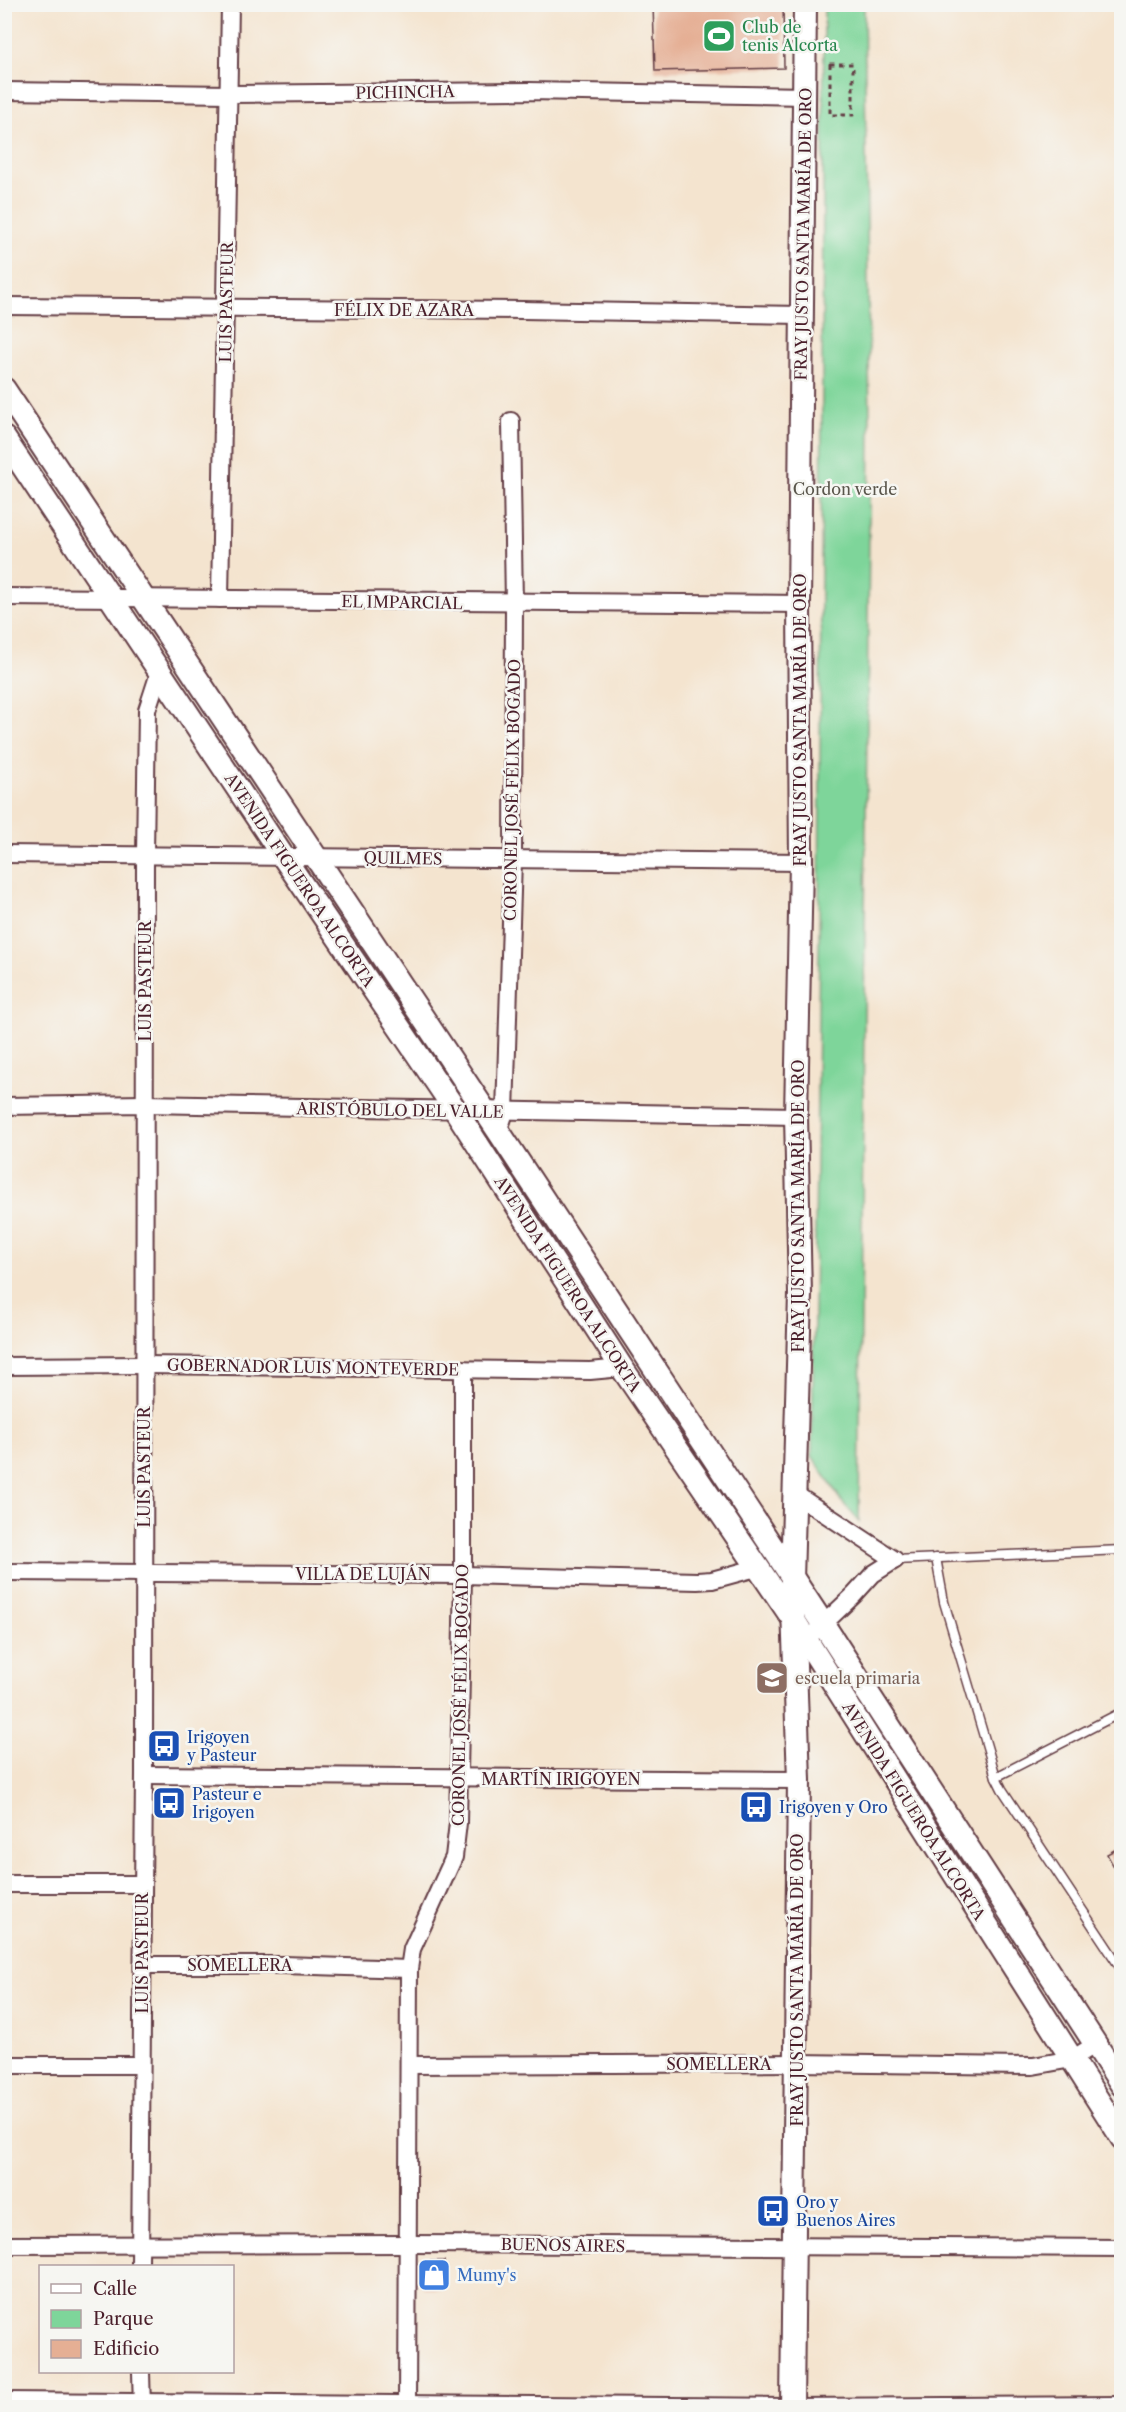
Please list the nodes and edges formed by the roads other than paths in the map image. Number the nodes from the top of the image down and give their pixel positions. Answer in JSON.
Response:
{"nodes":[{"id":1,"x":230,"y":4,"type":"edge"},
{"id":2,"x":805,"y":4,"type":"edge"},
{"id":3,"x":4,"y":91,"type":"edge"},
{"id":4,"x":230,"y":94,"type":"junction"},
{"id":5,"x":805,"y":96,"type":"junction"},
{"id":6,"x":4,"y":306,"type":"edge"},
{"id":7,"x":226,"y":309,"type":"junction"},
{"id":8,"x":803,"y":315,"type":"junction"},
{"id":9,"x":4,"y":388,"type":"edge"},
{"id":10,"x":511,"y":421,"type":"dead end"},
{"id":11,"x":4,"y":438,"type":"edge"},
{"id":12,"x":4,"y":597,"type":"edge"},
{"id":13,"x":112,"y":599,"type":"junction"},
{"id":14,"x":220,"y":599,"type":"junction"},
{"id":15,"x":145,"y":600,"type":"junction"},
{"id":16,"x":514,"y":603,"type":"junction"},
{"id":17,"x":800,"y":604,"type":"junction"},
{"id":18,"x":160,"y":670,"type":"junction"},
{"id":19,"x":4,"y":854,"type":"edge"},
{"id":20,"x":145,"y":855,"type":"junction"},
{"id":21,"x":282,"y":855,"type":"junction"},
{"id":22,"x":316,"y":856,"type":"junction"},
{"id":23,"x":513,"y":860,"type":"junction"},
{"id":24,"x":801,"y":862,"type":"junction"},
{"id":25,"x":145,"y":1104,"type":"junction"},
{"id":26,"x":4,"y":1106,"type":"edge"},
{"id":27,"x":456,"y":1112,"type":"junction"},
{"id":28,"x":796,"y":1116,"type":"junction"},
{"id":29,"x":496,"y":1119,"type":"junction"},
{"id":30,"x":480,"y":1149,"type":"junction"},
{"id":31,"x":145,"y":1365,"type":"junction"},
{"id":32,"x":4,"y":1366,"type":"edge"},
{"id":33,"x":622,"y":1368,"type":"junction"},
{"id":34,"x":463,"y":1369,"type":"junction"},
{"id":35,"x":795,"y":1494,"type":"junction"},
{"id":36,"x":1122,"y":1550,"type":"edge"},
{"id":37,"x":936,"y":1558,"type":"junction"},
{"id":38,"x":895,"y":1560,"type":"junction"},
{"id":39,"x":756,"y":1568,"type":"junction"},
{"id":40,"x":4,"y":1572,"type":"edge"},
{"id":41,"x":144,"y":1573,"type":"junction"},
{"id":42,"x":463,"y":1575,"type":"junction"},
{"id":43,"x":792,"y":1580,"type":"junction"},
{"id":44,"x":793,"y":1619,"type":"junction"},
{"id":45,"x":823,"y":1624,"type":"junction"},
{"id":46,"x":807,"y":1641,"type":"junction"},
{"id":47,"x":1122,"y":1712,"type":"edge"},
{"id":48,"x":144,"y":1775,"type":"junction"},
{"id":49,"x":996,"y":1777,"type":"junction"},
{"id":50,"x":460,"y":1778,"type":"junction"},
{"id":51,"x":799,"y":1780,"type":"junction"},
{"id":52,"x":4,"y":1884,"type":"edge"},
{"id":53,"x":142,"y":1884,"type":"junction"},
{"id":54,"x":143,"y":1965,"type":"junction"},
{"id":55,"x":409,"y":1969,"type":"junction"},
{"id":56,"x":1122,"y":1970,"type":"edge"},
{"id":57,"x":1096,"y":2044,"type":"junction"},
{"id":58,"x":1072,"y":2060,"type":"junction"},
{"id":59,"x":797,"y":2063,"type":"junction"},
{"id":60,"x":4,"y":2065,"type":"edge"},
{"id":61,"x":141,"y":2065,"type":"junction"},
{"id":62,"x":409,"y":2065,"type":"junction"},
{"id":63,"x":1122,"y":2085,"type":"edge"},
{"id":64,"x":1122,"y":2138,"type":"edge"},
{"id":65,"x":140,"y":2244,"type":"junction"},
{"id":66,"x":409,"y":2244,"type":"junction"},
{"id":67,"x":4,"y":2245,"type":"edge"},
{"id":68,"x":795,"y":2247,"type":"junction"},
{"id":69,"x":1122,"y":2248,"type":"edge"},
{"id":70,"x":140,"y":2265,"type":"edge"},
{"id":71,"x":141,"y":2373,"type":"edge"},
{"id":72,"x":4,"y":2401,"type":"edge"},
{"id":73,"x":142,"y":2405,"type":"edge"},
{"id":74,"x":407,"y":2405,"type":"edge"},
{"id":75,"x":1120,"y":2406,"type":"edge"},
{"id":76,"x":792,"y":2407,"type":"edge"}],
"edges":[{"from":1,"to":4,"type":"street","name":"LUIS PASTEUR"},
{"from":2,"to":5,"type":"main road","name":"FRAY JUSTO SANTA MARÍA DE ORO"},
{"from":3,"to":4,"type":"street","name":"PICHINCHA"},
{"from":4,"to":5,"type":"street","name":"PICHINCHA"},
{"from":4,"to":7,"type":"street","name":"LUIS PASTEUR"},
{"from":5,"to":8,"type":"main road","name":"FRAY JUSTO SANTA MARÍA DE ORO"},
{"from":6,"to":7,"type":"street","name":"FÉLIX DE AZARA"},
{"from":7,"to":8,"type":"street","name":"FÉLIX DE AZARA"},
{"from":7,"to":14,"type":"street","name":"LUIS PASTEUR"},
{"from":8,"to":17,"type":"main road","name":"FRAY JUSTO SANTA MARÍA DE ORO"},
{"from":9,"to":15,"type":"main road","name":"AVENIDA FIGUEROA ALCORTA"},
{"from":10,"to":16,"type":"street","name":"CORONEL JOSÉ FÉLIX BOGADO"},
{"from":11,"to":13,"type":"main road","name":"AVENIDA FIGUEROA ALCORTA"},
{"from":12,"to":13,"type":"street","name":"EL IMPARCIAL"},
{"from":13,"to":15,"type":"street","name":"EL IMPARCIAL"},
{"from":13,"to":18,"type":"main road","name":"AVENIDA FIGUEROA ALCORTA"},
{"from":14,"to":15,"type":"street","name":"EL IMPARCIAL"},
{"from":14,"to":16,"type":"street","name":"EL IMPARCIAL"},
{"from":15,"to":22,"type":"main road","name":"AVENIDA FIGUEROA ALCORTA"},
{"from":16,"to":17,"type":"street","name":"EL IMPARCIAL"},
{"from":16,"to":23,"type":"street","name":"CORONEL JOSÉ FÉLIX BOGADO"},
{"from":17,"to":24,"type":"main road","name":"FRAY JUSTO SANTA MARÍA DE ORO"},
{"from":18,"to":20,"type":"street","name":"LUIS PASTEUR"},
{"from":18,"to":21,"type":"main road","name":"AVENIDA FIGUEROA ALCORTA"},
{"from":19,"to":20,"type":"street","name":"QUILMES"},
{"from":20,"to":21,"type":"street","name":"QUILMES"},
{"from":20,"to":25,"type":"street","name":"LUIS PASTEUR"},
{"from":21,"to":22,"type":"street","name":"QUILMES"},
{"from":21,"to":27,"type":"main road","name":"AVENIDA FIGUEROA ALCORTA"},
{"from":22,"to":23,"type":"street","name":"QUILMES"},
{"from":22,"to":29,"type":"main road","name":"AVENIDA FIGUEROA ALCORTA"},
{"from":23,"to":24,"type":"street","name":"QUILMES"},
{"from":23,"to":29,"type":"street","name":"CORONEL JOSÉ FÉLIX BOGADO"},
{"from":24,"to":28,"type":"main road","name":"FRAY JUSTO SANTA MARÍA DE ORO"},
{"from":25,"to":26,"type":"street","name":"ARISTÓBULO DEL VALLE"},
{"from":25,"to":27,"type":"street","name":"ARISTÓBULO DEL VALLE"},
{"from":25,"to":31,"type":"street","name":"LUIS PASTEUR"},
{"from":27,"to":29,"type":"street","name":"ARISTÓBULO DEL VALLE"},
{"from":27,"to":30,"type":"main road","name":"AVENIDA FIGUEROA ALCORTA"},
{"from":28,"to":29,"type":"street","name":"ARISTÓBULO DEL VALLE"},
{"from":28,"to":35,"type":"main road","name":"FRAY JUSTO SANTA MARÍA DE ORO"},
{"from":29,"to":30,"type":"street"},
{"from":29,"to":43,"type":"main road","name":"AVENIDA FIGUEROA ALCORTA"},
{"from":30,"to":33,"type":"main road","name":"AVENIDA FIGUEROA ALCORTA"},
{"from":31,"to":32,"type":"street","name":"GOBERNADOR LUIS MONTEVERDE"},
{"from":31,"to":34,"type":"street","name":"GOBERNADOR LUIS MONTEVERDE"},
{"from":31,"to":41,"type":"street","name":"LUIS PASTEUR"},
{"from":33,"to":34,"type":"street","name":"GOBERNADOR LUIS MONTEVERDE"},
{"from":33,"to":39,"type":"main road","name":"AVENIDA FIGUEROA ALCORTA"},
{"from":34,"to":42,"type":"street","name":"CORONEL JOSÉ FÉLIX BOGADO"},
{"from":35,"to":38,"type":"street"},
{"from":35,"to":43,"type":"main road","name":"FRAY JUSTO SANTA MARÍA DE ORO"},
{"from":36,"to":37,"type":"lane"},
{"from":37,"to":38,"type":"lane"},
{"from":37,"to":49,"type":"lane"},
{"from":38,"to":45,"type":"street"},
{"from":39,"to":42,"type":"street","name":"VILLA DE LUJÁN"},
{"from":39,"to":44,"type":"main road","name":"AVENIDA FIGUEROA ALCORTA"},
{"from":40,"to":41,"type":"street","name":"VILLA DE LUJÁN"},
{"from":41,"to":42,"type":"street","name":"VILLA DE LUJÁN"},
{"from":41,"to":48,"type":"street","name":"LUIS PASTEUR"},
{"from":42,"to":50,"type":"street","name":"CORONEL JOSÉ FÉLIX BOGADO"},
{"from":43,"to":44,"type":"main road","name":"FRAY JUSTO SANTA MARÍA DE ORO"},
{"from":43,"to":45,"type":"main road","name":"AVENIDA FIGUEROA ALCORTA"},
{"from":44,"to":46,"type":"main road","name":"AVENIDA FIGUEROA ALCORTA"},
{"from":44,"to":51,"type":"main road","name":"FRAY JUSTO SANTA MARÍA DE ORO"},
{"from":45,"to":46,"type":"street"},
{"from":45,"to":57,"type":"main road","name":"AVENIDA FIGUEROA ALCORTA"},
{"from":46,"to":58,"type":"main road","name":"AVENIDA FIGUEROA ALCORTA"},
{"from":47,"to":49,"type":"lane"},
{"from":48,"to":50,"type":"street","name":"MARTÍN IRIGOYEN"},
{"from":48,"to":53,"type":"street","name":"LUIS PASTEUR"},
{"from":49,"to":56,"type":"lane"},
{"from":50,"to":51,"type":"street","name":"MARTÍN IRIGOYEN"},
{"from":50,"to":55,"type":"street","name":"CORONEL JOSÉ FÉLIX BOGADO"},
{"from":51,"to":59,"type":"main road","name":"FRAY JUSTO SANTA MARÍA DE ORO"},
{"from":52,"to":53,"type":"street"},
{"from":53,"to":54,"type":"street","name":"LUIS PASTEUR"},
{"from":54,"to":55,"type":"street","name":"SOMELLERA"},
{"from":54,"to":61,"type":"street","name":"LUIS PASTEUR"},
{"from":55,"to":62,"type":"street","name":"CORONEL JOSÉ FÉLIX BOGADO"},
{"from":57,"to":58,"type":"street","name":"SOMELLERA"},
{"from":57,"to":63,"type":"main road","name":"AVENIDA FIGUEROA ALCORTA"},
{"from":58,"to":59,"type":"street","name":"SOMELLERA"},
{"from":58,"to":64,"type":"main road","name":"AVENIDA FIGUEROA ALCORTA"},
{"from":59,"to":62,"type":"street","name":"SOMELLERA"},
{"from":59,"to":68,"type":"main road","name":"FRAY JUSTO SANTA MARÍA DE ORO"},
{"from":60,"to":61,"type":"street"},
{"from":61,"to":65,"type":"street","name":"LUIS PASTEUR"},
{"from":62,"to":66,"type":"street","name":"CORONEL JOSÉ FÉLIX BOGADO"},
{"from":65,"to":66,"type":"street","name":"BUENOS AIRES"},
{"from":65,"to":67,"type":"street","name":"BUENOS AIRES"},
{"from":65,"to":70,"type":"street","name":"LUIS PASTEUR"},
{"from":66,"to":68,"type":"street","name":"BUENOS AIRES"},
{"from":66,"to":74,"type":"street","name":"CORONEL JOSÉ FÉLIX BOGADO"},
{"from":68,"to":69,"type":"street","name":"BUENOS AIRES"},
{"from":68,"to":76,"type":"main road","name":"FRAY JUSTO SANTA MARÍA DE ORO"},
{"from":71,"to":73,"type":"street"},
{"from":72,"to":73,"type":"street"},
{"from":73,"to":74,"type":"street"},
{"from":74,"to":76,"type":"street"},
{"from":75,"to":76,"type":"street"}]}
